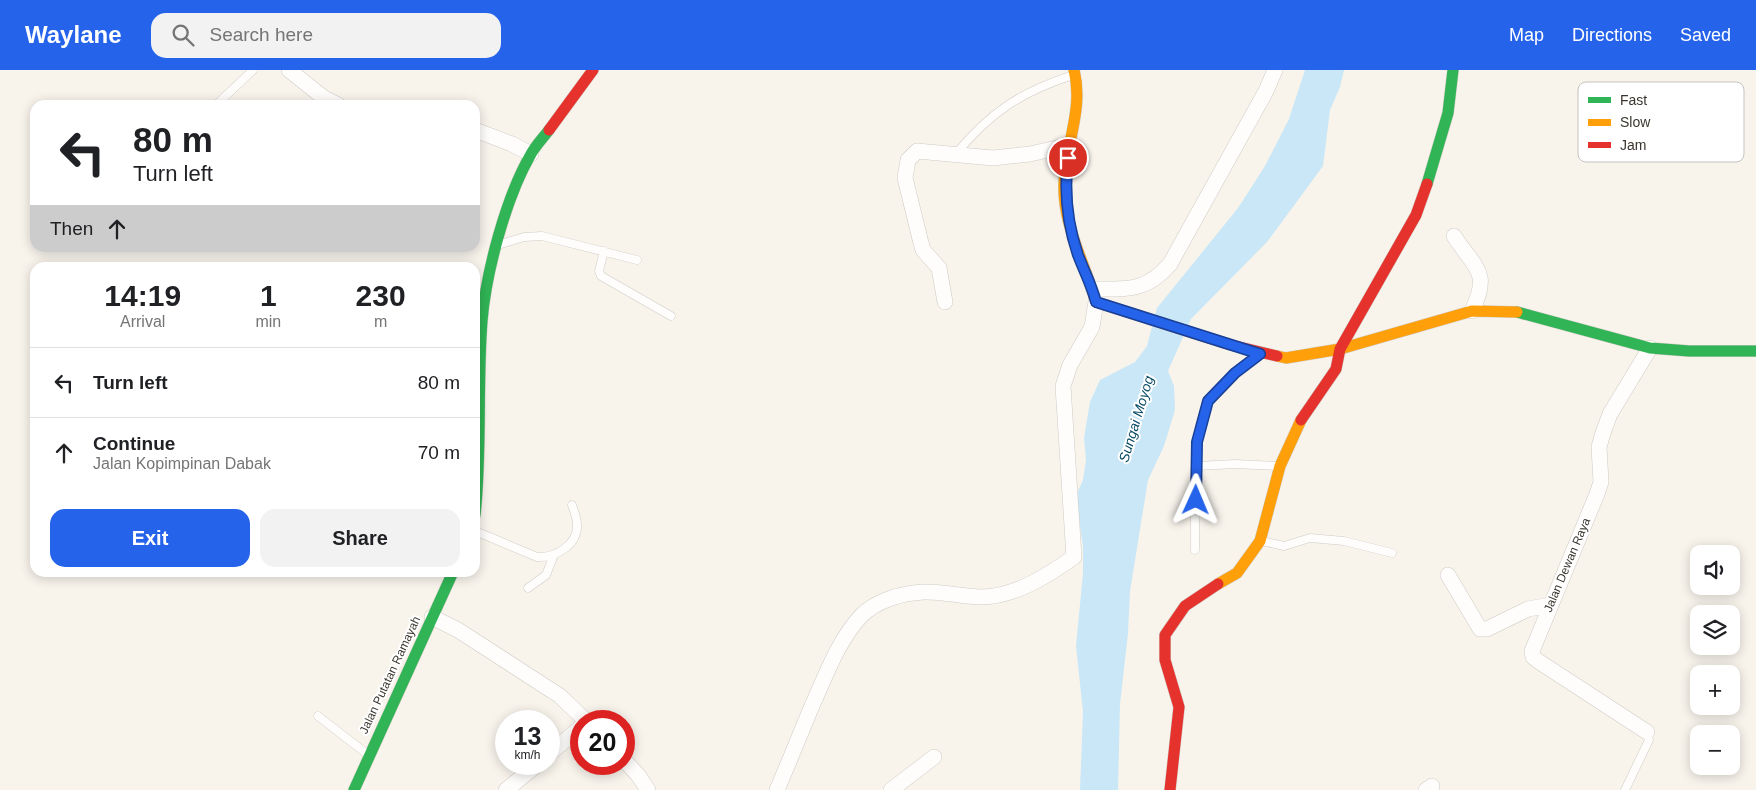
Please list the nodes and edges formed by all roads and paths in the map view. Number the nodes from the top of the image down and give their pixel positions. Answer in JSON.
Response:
{"nodes":[{"id":1,"x":253,"y":70,"type":"edge"},
{"id":2,"x":289,"y":70,"type":"edge"},
{"id":3,"x":593,"y":70,"type":"edge"},
{"id":4,"x":1275,"y":70,"type":"edge"},
{"id":5,"x":1453,"y":70,"type":"edge"},
{"id":6,"x":1075,"y":72,"type":"edge"},
{"id":7,"x":221,"y":100,"type":"edge"},
{"id":8,"x":328,"y":100,"type":"edge"},
{"id":9,"x":480,"y":132,"type":"edge"},
{"id":10,"x":1070,"y":145,"type":"junction"},
{"id":11,"x":531,"y":154,"type":"junction"},
{"id":12,"x":955,"y":155,"type":"junction"},
{"id":13,"x":1454,"y":236,"type":"dead end"},
{"id":14,"x":497,"y":246,"type":"junction"},
{"id":15,"x":604,"y":251,"type":"junction"},
{"id":16,"x":637,"y":260,"type":"dead end"},
{"id":17,"x":1095,"y":296,"type":"junction"},
{"id":18,"x":945,"y":302,"type":"dead end"},
{"id":19,"x":1472,"y":311,"type":"junction"},
{"id":20,"x":671,"y":316,"type":"dead end"},
{"id":21,"x":1650,"y":348,"type":"junction"},
{"id":22,"x":1340,"y":349,"type":"junction"},
{"id":23,"x":1756,"y":351,"type":"edge"},
{"id":24,"x":1260,"y":354,"type":"junction"},
{"id":25,"x":480,"y":426,"type":"edge"},
{"id":26,"x":1197,"y":466,"type":"junction"},
{"id":27,"x":1280,"y":466,"type":"junction"},
{"id":28,"x":572,"y":505,"type":"dead end"},
{"id":29,"x":480,"y":533,"type":"edge"},
{"id":30,"x":1260,"y":541,"type":"junction"},
{"id":31,"x":1195,"y":550,"type":"dead end"},
{"id":32,"x":1392,"y":552,"type":"dead end"},
{"id":33,"x":554,"y":555,"type":"junction"},
{"id":34,"x":1448,"y":575,"type":"dead end"},
{"id":35,"x":451,"y":577,"type":"edge"},
{"id":36,"x":528,"y":588,"type":"dead end"},
{"id":37,"x":1550,"y":606,"type":"junction"},
{"id":38,"x":432,"y":617,"type":"junction"},
{"id":39,"x":575,"y":710,"type":"edge"},
{"id":40,"x":318,"y":716,"type":"dead end"},
{"id":41,"x":1647,"y":732,"type":"joint"},
{"id":42,"x":570,"y":736,"type":"edge"},
{"id":43,"x":560,"y":745,"type":"edge"},
{"id":44,"x":369,"y":756,"type":"junction"},
{"id":45,"x":934,"y":757,"type":"dead end"},
{"id":46,"x":635,"y":772,"type":"edge"},
{"id":47,"x":524,"y":775,"type":"edge"},
{"id":48,"x":354,"y":790,"type":"edge"},
{"id":49,"x":506,"y":790,"type":"edge"},
{"id":50,"x":648,"y":790,"type":"edge"},
{"id":51,"x":777,"y":790,"type":"edge"},
{"id":52,"x":891,"y":790,"type":"edge"},
{"id":53,"x":1170,"y":790,"type":"edge"},
{"id":54,"x":1624,"y":790,"type":"edge"}],
"edges":[{"from":1,"to":7,"type":"lane"},
{"from":2,"to":8,"type":"street"},
{"from":3,"to":11,"type":"street"},
{"from":4,"to":17,"type":"street"},
{"from":5,"to":22,"type":"street"},
{"from":6,"to":10,"type":"street"},
{"from":6,"to":12,"type":"lane"},
{"from":9,"to":11,"type":"street"},
{"from":10,"to":12,"type":"street"},
{"from":10,"to":17,"type":"street"},
{"from":11,"to":14,"type":"street"},
{"from":12,"to":18,"type":"street"},
{"from":13,"to":19,"type":"street"},
{"from":14,"to":15,"type":"lane"},
{"from":14,"to":25,"type":"street"},
{"from":15,"to":16,"type":"lane"},
{"from":15,"to":20,"type":"lane"},
{"from":17,"to":24,"type":"street"},
{"from":17,"to":51,"type":"street"},
{"from":19,"to":21,"type":"street"},
{"from":19,"to":22,"type":"street"},
{"from":21,"to":23,"type":"street"},
{"from":21,"to":37,"type":"street","name":"Jalan Dewan Raya"},
{"from":22,"to":24,"type":"street"},
{"from":22,"to":27,"type":"street"},
{"from":24,"to":26,"type":"lane"},
{"from":26,"to":27,"type":"lane"},
{"from":26,"to":31,"type":"lane"},
{"from":27,"to":30,"type":"street"},
{"from":28,"to":33,"type":"lane"},
{"from":29,"to":33,"type":"lane"},
{"from":30,"to":32,"type":"lane"},
{"from":30,"to":53,"type":"street"},
{"from":33,"to":36,"type":"lane"},
{"from":34,"to":37,"type":"street"},
{"from":35,"to":38,"type":"street","name":"Jalan Putatan Ramayah"},
{"from":37,"to":41,"type":"street","name":"Jalan Dewan Raya"},
{"from":38,"to":39,"type":"street"},
{"from":38,"to":44,"type":"street","name":"Jalan Putatan Ramayah"},
{"from":40,"to":44,"type":"lane"},
{"from":41,"to":54,"type":"lane"},
{"from":42,"to":43,"type":"street"},
{"from":44,"to":48,"type":"street","name":"Jalan Putatan Ramayah"},
{"from":45,"to":52,"type":"street"},
{"from":46,"to":50,"type":"street"},
{"from":47,"to":49,"type":"street"}]}
